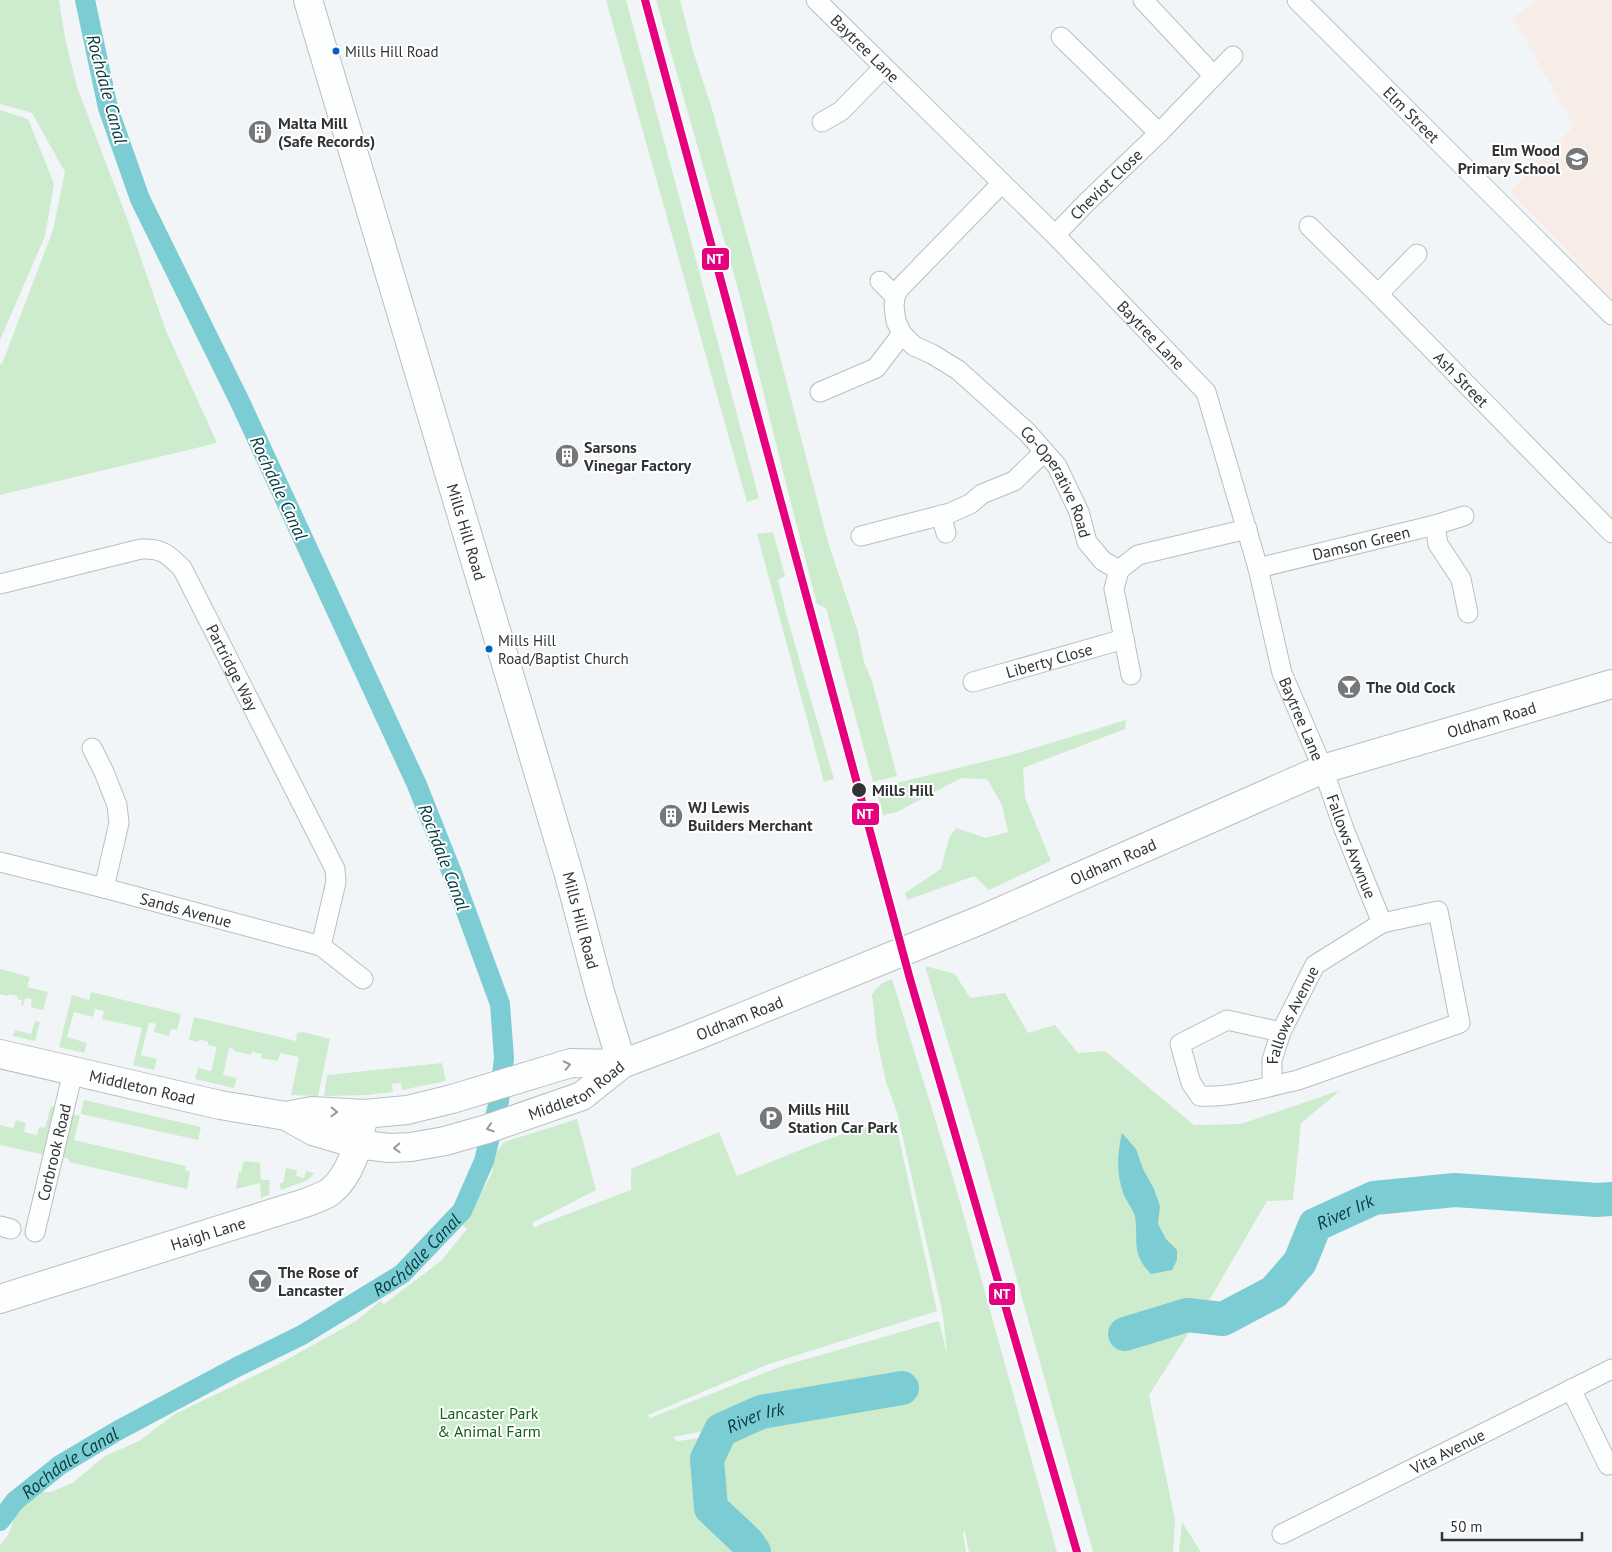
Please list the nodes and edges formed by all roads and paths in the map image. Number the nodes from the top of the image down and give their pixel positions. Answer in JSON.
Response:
{"nodes":[{"id":1,"x":308,"y":0,"type":"edge"},
{"id":2,"x":816,"y":0,"type":"edge"},
{"id":3,"x":1143,"y":0,"type":"edge"},
{"id":4,"x":1297,"y":0,"type":"edge"},
{"id":5,"x":1061,"y":37,"type":"dead end"},
{"id":6,"x":1233,"y":56,"type":"dead end"},
{"id":7,"x":884,"y":67,"type":"junction"},
{"id":8,"x":1214,"y":76,"type":"junction"},
{"id":9,"x":822,"y":122,"type":"dead end"},
{"id":10,"x":1159,"y":133,"type":"junction"},
{"id":11,"x":1002,"y":183,"type":"junction"},
{"id":12,"x":1310,"y":226,"type":"dead end"},
{"id":13,"x":1055,"y":235,"type":"junction"},
{"id":14,"x":1417,"y":254,"type":"dead end"},
{"id":15,"x":880,"y":281,"type":"dead end"},
{"id":16,"x":1378,"y":294,"type":"junction"},
{"id":17,"x":895,"y":296,"type":"junction"},
{"id":18,"x":1612,"y":315,"type":"edge"},
{"id":19,"x":902,"y":334,"type":"junction"},
{"id":20,"x":820,"y":392,"type":"dead end"},
{"id":21,"x":1044,"y":452,"type":"junction"},
{"id":22,"x":941,"y":515,"type":"junction"},
{"id":23,"x":1464,"y":516,"type":"dead end"},
{"id":24,"x":1435,"y":525,"type":"junction"},
{"id":25,"x":1247,"y":529,"type":"junction"},
{"id":26,"x":946,"y":533,"type":"dead end"},
{"id":27,"x":1612,"y":533,"type":"edge"},
{"id":28,"x":861,"y":536,"type":"dead end"},
{"id":29,"x":1258,"y":568,"type":"junction"},
{"id":30,"x":1118,"y":570,"type":"junction"},
{"id":31,"x":0,"y":584,"type":"edge"},
{"id":32,"x":1468,"y":613,"type":"dead end"},
{"id":33,"x":1124,"y":639,"type":"junction"},
{"id":34,"x":1131,"y":674,"type":"dead end"},
{"id":35,"x":973,"y":682,"type":"dead end"},
{"id":36,"x":1612,"y":684,"type":"edge"},
{"id":37,"x":92,"y":748,"type":"dead end"},
{"id":38,"x":1323,"y":769,"type":"junction"},
{"id":39,"x":0,"y":862,"type":"edge"},
{"id":40,"x":104,"y":888,"type":"junction"},
{"id":41,"x":1382,"y":923,"type":"junction"},
{"id":42,"x":321,"y":946,"type":"junction"},
{"id":43,"x":363,"y":979,"type":"dead end"},
{"id":44,"x":1281,"y":1032,"type":"junction"},
{"id":45,"x":0,"y":1054,"type":"edge"},
{"id":46,"x":622,"y":1064,"type":"junction"},
{"id":47,"x":73,"y":1072,"type":"junction"},
{"id":48,"x":1272,"y":1086,"type":"junction"},
{"id":49,"x":364,"y":1114,"type":"junction"},
{"id":50,"x":286,"y":1116,"type":"junction"},
{"id":51,"x":357,"y":1144,"type":"junction"},
{"id":52,"x":35,"y":1232,"type":"dead end"},
{"id":53,"x":0,"y":1299,"type":"edge"},
{"id":54,"x":1612,"y":1369,"type":"edge"},
{"id":55,"x":1571,"y":1389,"type":"junction"},
{"id":56,"x":1608,"y":1465,"type":"dead end"},
{"id":57,"x":1282,"y":1534,"type":"dead end"}],
"edges":[{"from":1,"to":46,"type":"main road","name":"Mills Hill Road"},
{"from":2,"to":7,"type":"street","name":"Baytree Lane"},
{"from":3,"to":8,"type":"street"},
{"from":4,"to":18,"type":"street","name":"Elm Street"},
{"from":5,"to":10,"type":"street"},
{"from":6,"to":8,"type":"street","name":"Cheviot Close"},
{"from":7,"to":9,"type":"street"},
{"from":7,"to":11,"type":"street","name":"Baytree Lane"},
{"from":8,"to":10,"type":"street","name":"Cheviot Close"},
{"from":10,"to":13,"type":"street","name":"Cheviot Close"},
{"from":11,"to":13,"type":"street","name":"Baytree Lane"},
{"from":11,"to":17,"type":"street"},
{"from":12,"to":16,"type":"street","name":"Ash Street"},
{"from":13,"to":25,"type":"street","name":"Baytree Lane"},
{"from":14,"to":16,"type":"street"},
{"from":15,"to":17,"type":"street"},
{"from":16,"to":27,"type":"street","name":"Ash Street"},
{"from":17,"to":19,"type":"street"},
{"from":19,"to":20,"type":"street"},
{"from":19,"to":21,"type":"street","name":"Co-Operative Road"},
{"from":21,"to":22,"type":"street"},
{"from":21,"to":30,"type":"street","name":"Co-Operative Road"},
{"from":22,"to":26,"type":"street"},
{"from":22,"to":28,"type":"street"},
{"from":23,"to":24,"type":"street","name":"Damson Green"},
{"from":24,"to":29,"type":"street","name":"Damson Green"},
{"from":24,"to":32,"type":"street"},
{"from":25,"to":29,"type":"street","name":"Baytree Lane"},
{"from":25,"to":30,"type":"street"},
{"from":29,"to":38,"type":"street","name":"Baytree Lane"},
{"from":30,"to":33,"type":"street"},
{"from":31,"to":42,"type":"street","name":"Partridge Way"},
{"from":33,"to":34,"type":"street"},
{"from":33,"to":35,"type":"street","name":"Liberty Close"},
{"from":36,"to":38,"type":"main road","name":"Oldham Road"},
{"from":37,"to":40,"type":"street"},
{"from":38,"to":41,"type":"street","name":"Fallows Avwnue"},
{"from":38,"to":46,"type":"main road","name":"Oldham Road"},
{"from":39,"to":40,"type":"street","name":"Sands Avenue"},
{"from":40,"to":42,"type":"street","name":"Sands Avenue"},
{"from":41,"to":44,"type":"street","name":"Fallows Avenue"},
{"from":41,"to":48,"type":"street","name":"Fallows Avenue"},
{"from":42,"to":43,"type":"street","name":"Sands Avenue"},
{"from":44,"to":48,"type":"street","name":"Fallows Avenue"},
{"from":44,"to":48,"type":"street"},
{"from":45,"to":47,"type":"main road","name":"Middleton Road"},
{"from":49,"to":46,"type":"main road","name":"Middleton Road","one_way":true},
{"from":46,"to":51,"type":"main road","name":"Middleton Road","one_way":true},
{"from":47,"to":50,"type":"main road","name":"Middleton Road"},
{"from":47,"to":52,"type":"street","name":"Corbrook Road"},
{"from":50,"to":49,"type":"main road","name":"Middleton Road","one_way":true},
{"from":49,"to":51,"type":"main road","name":"Haigh Lane"},
{"from":50,"to":51,"type":"main road","name":"Middleton Road"},
{"from":51,"to":53,"type":"main road","name":"Haigh Lane"},
{"from":54,"to":55,"type":"street","name":"Vita Avenue"},
{"from":55,"to":56,"type":"street"},
{"from":55,"to":57,"type":"street","name":"Vita Avenue"}]}
